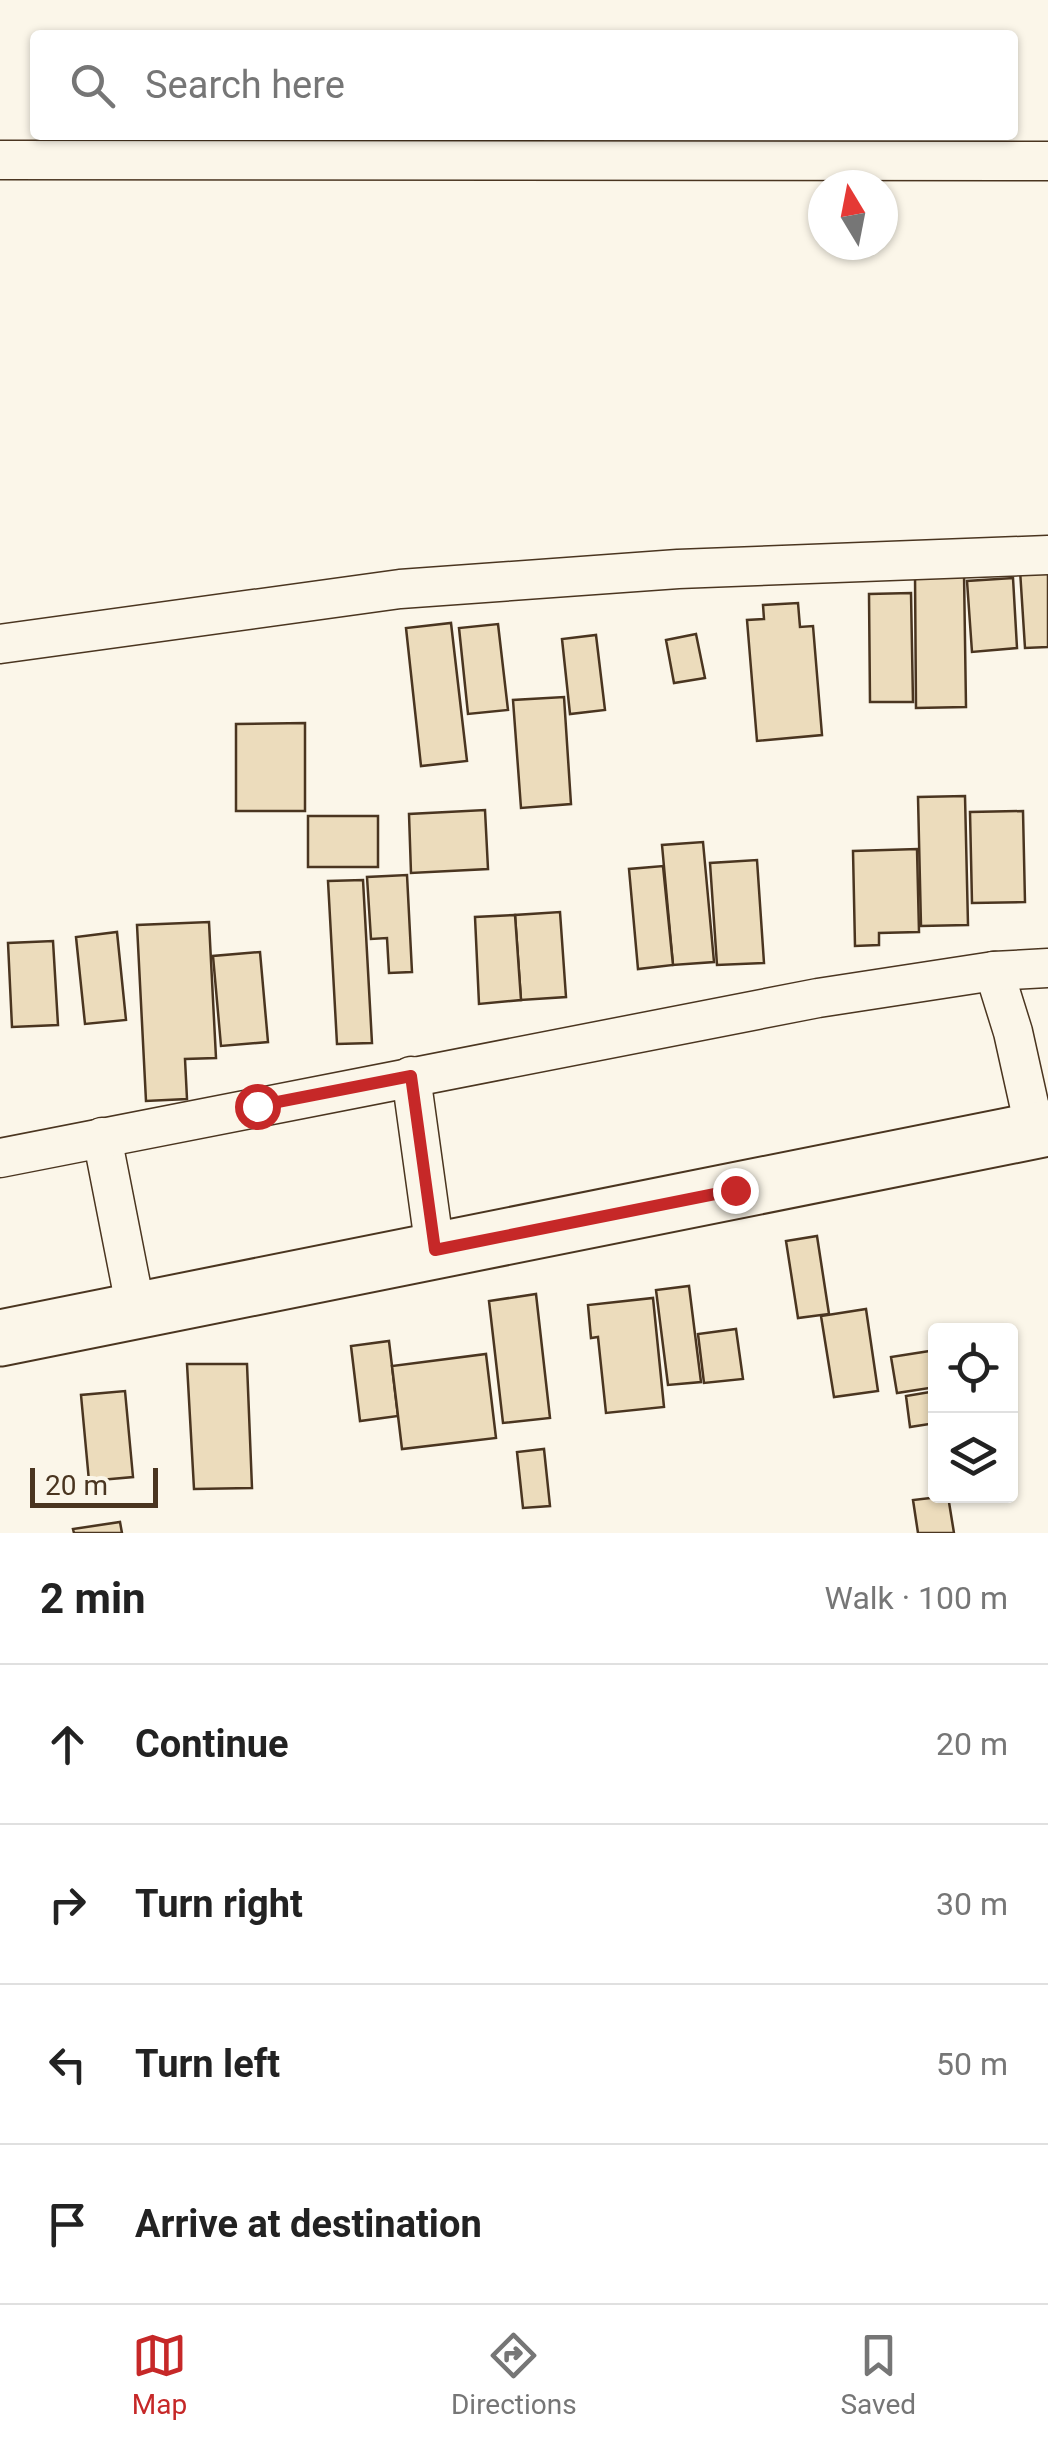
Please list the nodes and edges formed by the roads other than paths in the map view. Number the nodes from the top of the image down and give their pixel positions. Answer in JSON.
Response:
{"nodes":[{"id":1,"x":0,"y":160,"type":"edge"},
{"id":2,"x":1048,"y":161,"type":"edge"},
{"id":3,"x":1048,"y":555,"type":"edge"},
{"id":4,"x":0,"y":644,"type":"edge"},
{"id":5,"x":1048,"y":968,"type":"edge"},
{"id":6,"x":994,"y":971,"type":"junction"},
{"id":7,"x":411,"y":1076,"type":"junction"},
{"id":8,"x":1042,"y":1129,"type":"edge"},
{"id":9,"x":102,"y":1137,"type":"junction"},
{"id":10,"x":0,"y":1158,"type":"edge"},
{"id":11,"x":435,"y":1250,"type":"junction"},
{"id":12,"x":133,"y":1291,"type":"junction"},
{"id":13,"x":0,"y":1338,"type":"edge"}],
"edges":[{"from":1,"to":2,"type":"street"},
{"from":3,"to":4,"type":"street"},
{"from":5,"to":6,"type":"street"},
{"from":6,"to":7,"type":"street"},
{"from":6,"to":8,"type":"street"},
{"from":7,"to":9,"type":"street"},
{"from":7,"to":11,"type":"street"},
{"from":8,"to":11,"type":"main road"},
{"from":9,"to":10,"type":"street"},
{"from":9,"to":12,"type":"street"},
{"from":11,"to":12,"type":"main road"},
{"from":12,"to":13,"type":"main road"}]}
